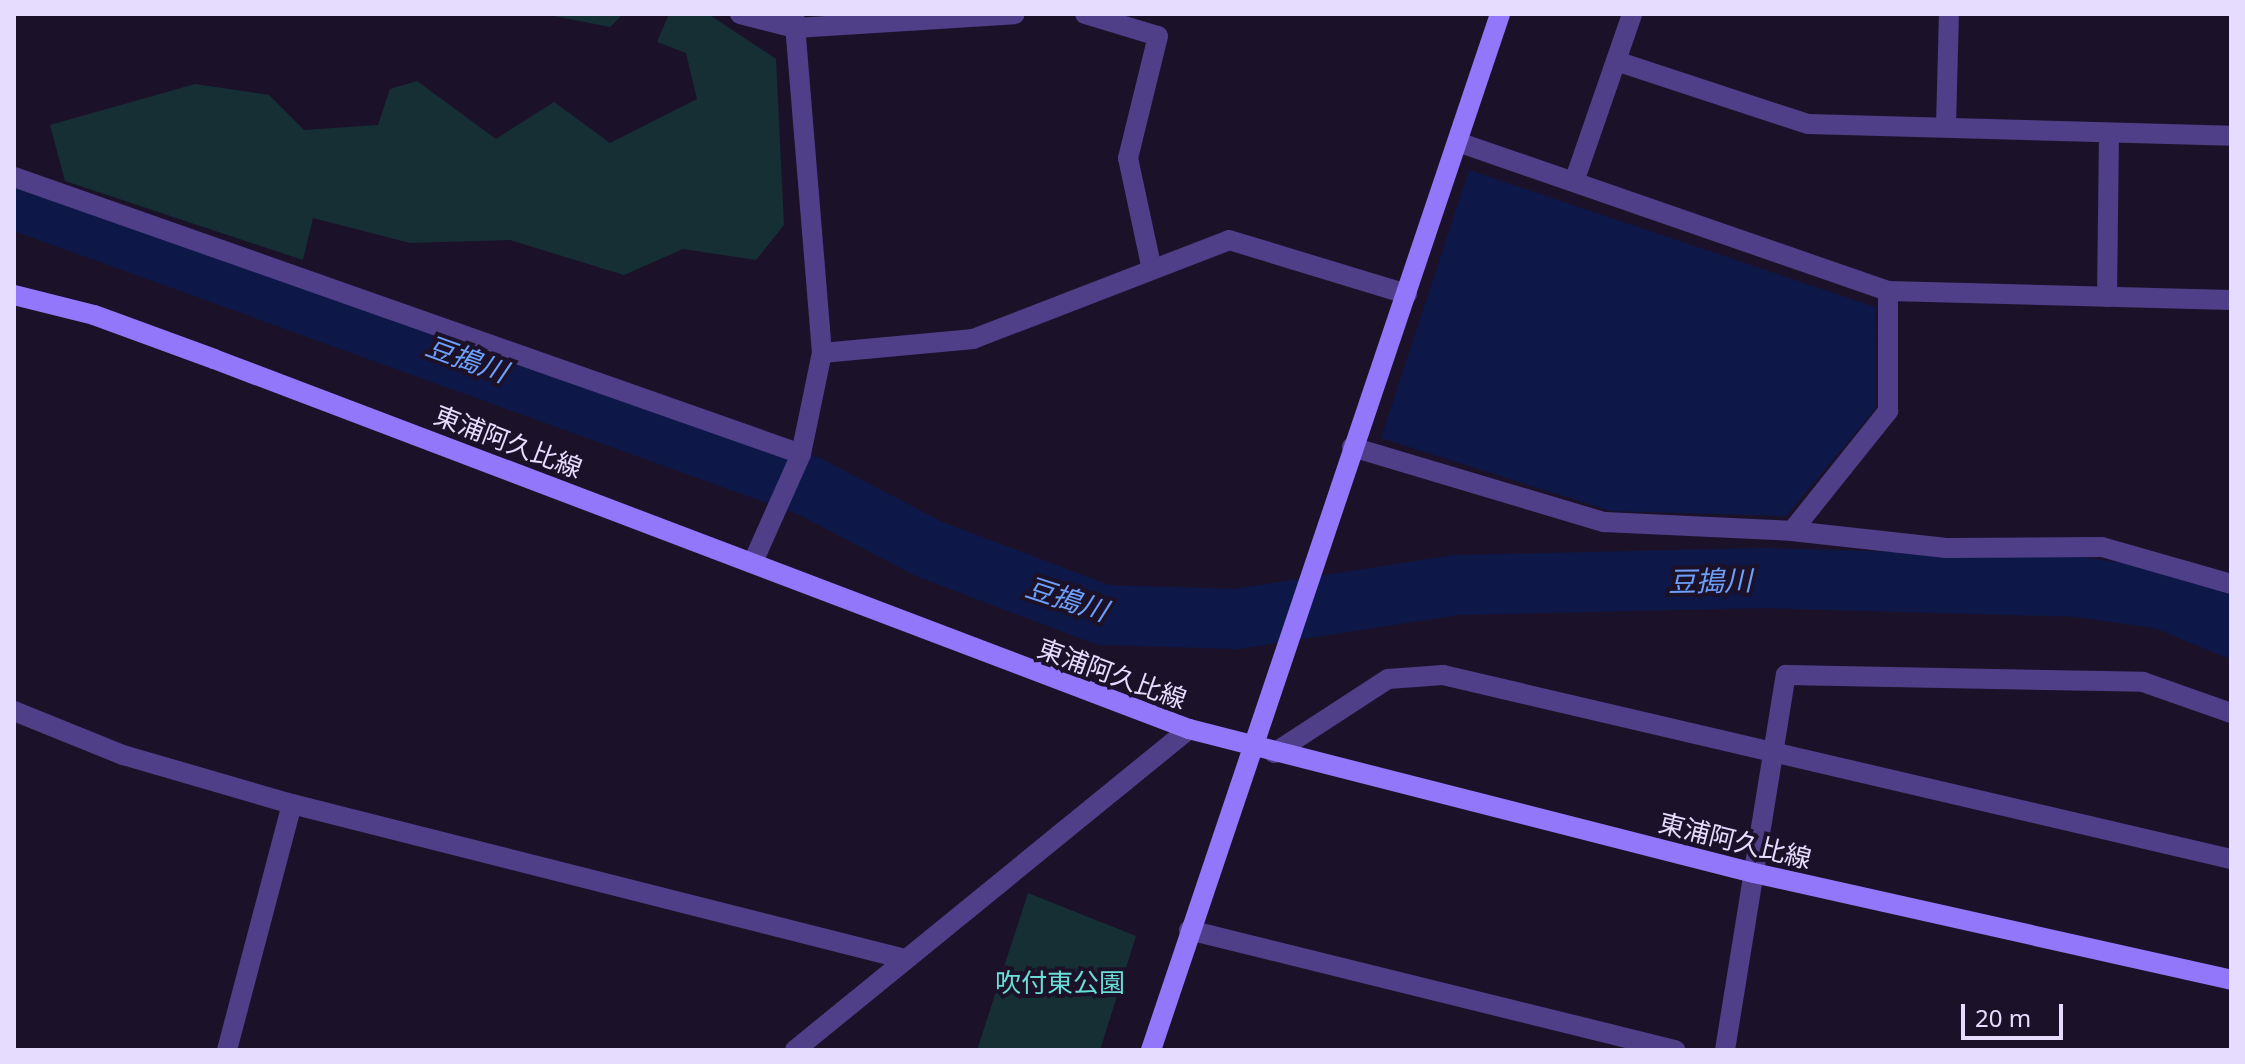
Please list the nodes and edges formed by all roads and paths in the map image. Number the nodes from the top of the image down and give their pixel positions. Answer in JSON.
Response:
{"nodes":[{"id":1,"x":740,"y":14,"type":"edge"},
{"id":2,"x":1015,"y":14,"type":"edge"},
{"id":3,"x":1085,"y":14,"type":"edge"},
{"id":4,"x":1500,"y":14,"type":"edge"},
{"id":5,"x":1632,"y":14,"type":"edge"},
{"id":6,"x":1949,"y":14,"type":"edge"},
{"id":7,"x":795,"y":21,"type":"edge"},
{"id":8,"x":1616,"y":61,"type":"junction"},
{"id":9,"x":1946,"y":126,"type":"junction"},
{"id":10,"x":2109,"y":134,"type":"junction"},
{"id":11,"x":2231,"y":136,"type":"edge"},
{"id":12,"x":1461,"y":143,"type":"junction"},
{"id":13,"x":14,"y":177,"type":"edge"},
{"id":14,"x":1575,"y":179,"type":"junction"},
{"id":15,"x":1151,"y":265,"type":"junction"},
{"id":16,"x":14,"y":284,"type":"edge"},
{"id":17,"x":1888,"y":291,"type":"junction"},
{"id":18,"x":1407,"y":294,"type":"junction"},
{"id":19,"x":14,"y":295,"type":"edge"},
{"id":20,"x":2107,"y":297,"type":"junction"},
{"id":21,"x":2231,"y":300,"type":"edge"},
{"id":22,"x":54,"y":305,"type":"junction"},
{"id":23,"x":822,"y":353,"type":"junction"},
{"id":24,"x":1352,"y":447,"type":"junction"},
{"id":25,"x":801,"y":454,"type":"junction"},
{"id":26,"x":1792,"y":531,"type":"junction"},
{"id":27,"x":753,"y":562,"type":"junction"},
{"id":28,"x":2231,"y":584,"type":"edge"},
{"id":29,"x":14,"y":711,"type":"edge"},
{"id":30,"x":2231,"y":713,"type":"edge"},
{"id":31,"x":1189,"y":729,"type":"junction"},
{"id":32,"x":1251,"y":738,"type":"junction"},
{"id":33,"x":1274,"y":753,"type":"junction"},
{"id":34,"x":1771,"y":753,"type":"junction"},
{"id":35,"x":292,"y":804,"type":"junction"},
{"id":36,"x":2231,"y":859,"type":"edge"},
{"id":37,"x":1754,"y":873,"type":"junction"},
{"id":38,"x":1189,"y":930,"type":"junction"},
{"id":39,"x":901,"y":958,"type":"junction"},
{"id":40,"x":2231,"y":980,"type":"edge"},
{"id":41,"x":227,"y":1050,"type":"edge"},
{"id":42,"x":795,"y":1050,"type":"edge"},
{"id":43,"x":1151,"y":1050,"type":"edge"},
{"id":44,"x":1675,"y":1050,"type":"edge"},
{"id":45,"x":1725,"y":1050,"type":"edge"}],
"edges":[{"from":1,"to":7,"type":"street"},
{"from":2,"to":7,"type":"street"},
{"from":3,"to":15,"type":"street"},
{"from":4,"to":12,"type":"main road"},
{"from":5,"to":8,"type":"street"},
{"from":6,"to":9,"type":"street"},
{"from":7,"to":23,"type":"street"},
{"from":8,"to":9,"type":"street"},
{"from":8,"to":14,"type":"street"},
{"from":9,"to":10,"type":"street"},
{"from":10,"to":11,"type":"street"},
{"from":10,"to":20,"type":"street"},
{"from":12,"to":14,"type":"street"},
{"from":12,"to":18,"type":"main road"},
{"from":13,"to":25,"type":"street"},
{"from":14,"to":17,"type":"street"},
{"from":15,"to":18,"type":"street"},
{"from":15,"to":23,"type":"street"},
{"from":16,"to":22,"type":"street"},
{"from":17,"to":20,"type":"street"},
{"from":17,"to":26,"type":"street"},
{"from":18,"to":24,"type":"main road"},
{"from":19,"to":22,"type":"main road","name":"東浦阿久比線"},
{"from":20,"to":21,"type":"street"},
{"from":22,"to":27,"type":"main road","name":"東浦阿久比線"},
{"from":23,"to":25,"type":"street"},
{"from":24,"to":26,"type":"street"},
{"from":24,"to":32,"type":"main road"},
{"from":25,"to":27,"type":"street"},
{"from":26,"to":28,"type":"street"},
{"from":27,"to":31,"type":"main road","name":"東浦阿久比線"},
{"from":29,"to":35,"type":"street"},
{"from":30,"to":34,"type":"street"},
{"from":31,"to":32,"type":"main road","name":"東浦阿久比線"},
{"from":31,"to":39,"type":"street"},
{"from":32,"to":33,"type":"main road","name":"東浦阿久比線"},
{"from":32,"to":38,"type":"main road"},
{"from":33,"to":34,"type":"street"},
{"from":33,"to":37,"type":"main road","name":"東浦阿久比線"},
{"from":34,"to":36,"type":"street"},
{"from":34,"to":37,"type":"street"},
{"from":35,"to":39,"type":"street"},
{"from":35,"to":41,"type":"street"},
{"from":37,"to":40,"type":"main road","name":"東浦阿久比線"},
{"from":37,"to":45,"type":"street"},
{"from":38,"to":43,"type":"main road"},
{"from":38,"to":44,"type":"street"},
{"from":39,"to":42,"type":"street"}]}
